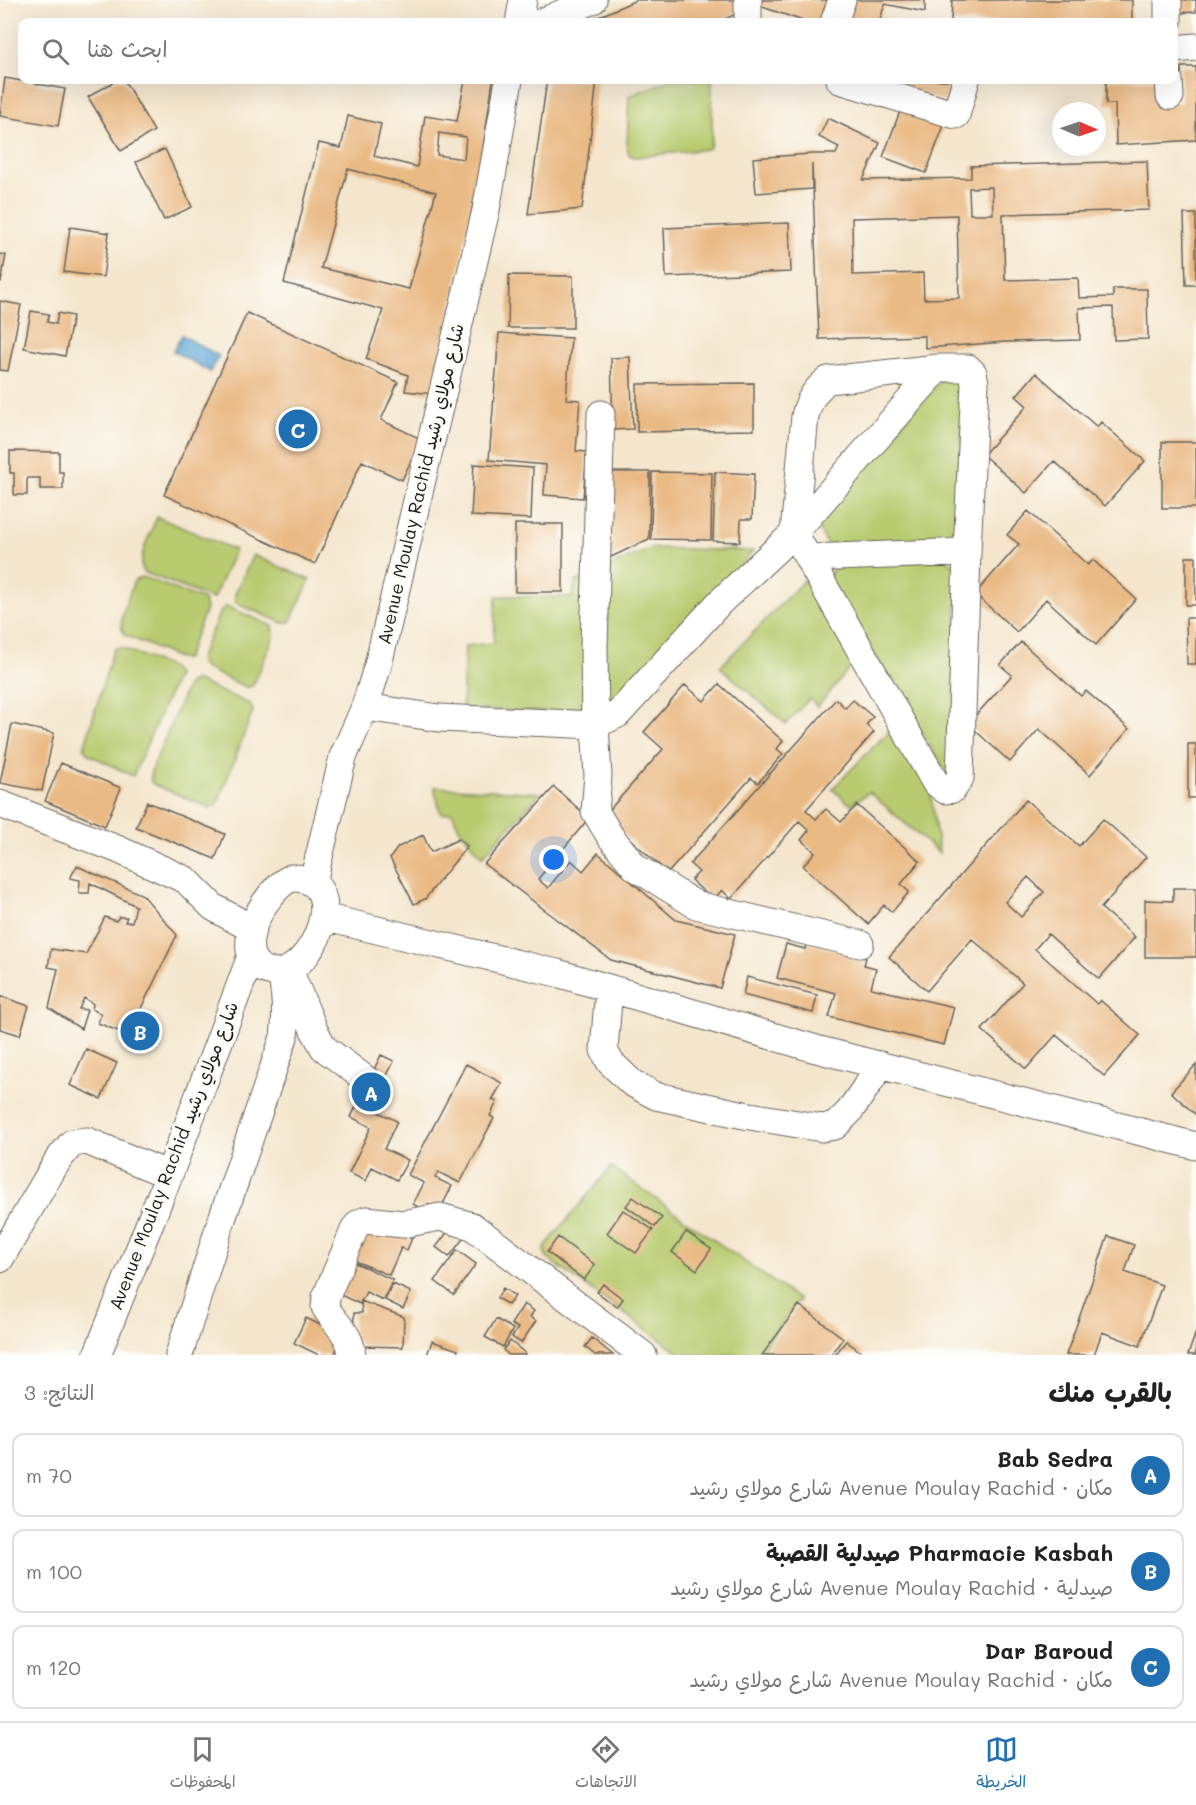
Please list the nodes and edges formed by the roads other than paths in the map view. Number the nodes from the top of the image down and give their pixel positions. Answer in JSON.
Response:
{"nodes":[{"id":1,"x":523,"y":0,"type":"edge"},
{"id":2,"x":593,"y":0,"type":"edge"},
{"id":3,"x":748,"y":0,"type":"edge"},
{"id":4,"x":843,"y":0,"type":"edge"},
{"id":5,"x":1168,"y":0,"type":"edge"},
{"id":6,"x":520,"y":18,"type":"edge"},
{"id":7,"x":551,"y":18,"type":"edge"},
{"id":8,"x":748,"y":18,"type":"edge"},
{"id":9,"x":836,"y":18,"type":"edge"},
{"id":10,"x":1168,"y":18,"type":"edge"},
{"id":11,"x":1196,"y":47,"type":"edge"},
{"id":12,"x":1178,"y":49,"type":"edge"},
{"id":13,"x":508,"y":84,"type":"edge"},
{"id":14,"x":853,"y":84,"type":"edge"},
{"id":15,"x":965,"y":84,"type":"edge"},
{"id":16,"x":938,"y":368,"type":"junction"},
{"id":17,"x":601,"y":414,"type":"dead end"},
{"id":18,"x":794,"y":533,"type":"junction"},
{"id":19,"x":967,"y":552,"type":"junction"},
{"id":20,"x":808,"y":558,"type":"junction"},
{"id":21,"x":365,"y":707,"type":"junction"},
{"id":22,"x":595,"y":725,"type":"junction"},
{"id":23,"x":0,"y":804,"type":"edge"},
{"id":24,"x":313,"y":882,"type":"junction"},
{"id":25,"x":323,"y":917,"type":"junction"},
{"id":26,"x":252,"y":929,"type":"junction"},
{"id":27,"x":860,"y":944,"type":"dead end"},
{"id":28,"x":252,"y":956,"type":"junction"},
{"id":29,"x":285,"y":971,"type":"junction"},
{"id":30,"x":609,"y":988,"type":"junction"},
{"id":31,"x":881,"y":1065,"type":"junction"},
{"id":32,"x":368,"y":1081,"type":"dead end"},
{"id":33,"x":1196,"y":1146,"type":"edge"},
{"id":34,"x":169,"y":1175,"type":"junction"},
{"id":35,"x":0,"y":1259,"type":"edge"},
{"id":36,"x":97,"y":1355,"type":"edge"},
{"id":37,"x":179,"y":1355,"type":"edge"},
{"id":38,"x":352,"y":1355,"type":"edge"},
{"id":39,"x":643,"y":1355,"type":"edge"}],
"edges":[{"from":1,"to":6,"type":"street"},
{"from":2,"to":7,"type":"street"},
{"from":3,"to":8,"type":"street"},
{"from":4,"to":9,"type":"street"},
{"from":5,"to":10,"type":"street"},
{"from":11,"to":12,"type":"street"},
{"from":13,"to":21,"type":"street","name":"Avenue Moulay Rachid شارع مولاي رشيد"},
{"from":14,"to":15,"type":"street"},
{"from":16,"to":18,"type":"street"},
{"from":16,"to":18,"type":"street"},
{"from":16,"to":19,"type":"street"},
{"from":17,"to":22,"type":"street"},
{"from":18,"to":20,"type":"street"},
{"from":18,"to":22,"type":"street"},
{"from":19,"to":20,"type":"street"},
{"from":19,"to":20,"type":"street"},
{"from":21,"to":22,"type":"street"},
{"from":21,"to":24,"type":"street","name":"Avenue Moulay Rachid شارع مولاي رشيد"},
{"from":22,"to":27,"type":"street"},
{"from":23,"to":26,"type":"street"},
{"from":24,"to":25,"type":"street"},
{"from":24,"to":26,"type":"street"},
{"from":25,"to":29,"type":"street"},
{"from":25,"to":30,"type":"street"},
{"from":26,"to":28,"type":"street"},
{"from":28,"to":29,"type":"street"},
{"from":28,"to":34,"type":"street","name":"Avenue Moulay Rachid شارع مولاي رشيد"},
{"from":29,"to":32,"type":"street"},
{"from":29,"to":37,"type":"street"},
{"from":30,"to":31,"type":"street"},
{"from":30,"to":31,"type":"street"},
{"from":31,"to":33,"type":"street"},
{"from":34,"to":35,"type":"street"},
{"from":34,"to":36,"type":"street","name":"Avenue Moulay Rachid شارع مولاي رشيد"},
{"from":38,"to":39,"type":"street"}]}
